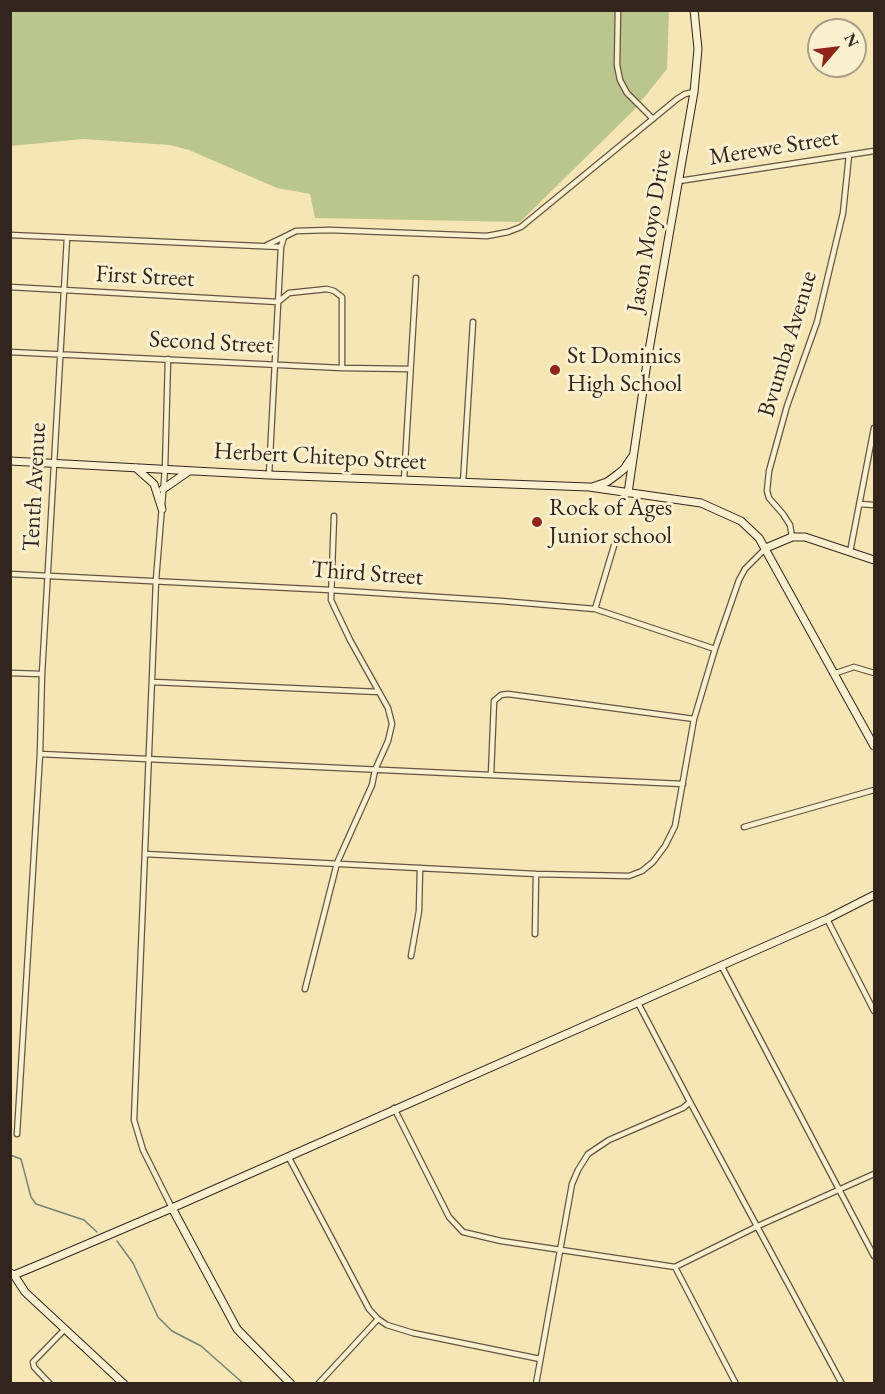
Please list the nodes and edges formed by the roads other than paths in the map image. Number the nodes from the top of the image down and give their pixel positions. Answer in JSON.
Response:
{"nodes":[{"id":1,"x":618,"y":10,"type":"edge"},
{"id":2,"x":694,"y":10,"type":"edge"},
{"id":3,"x":694,"y":92,"type":"junction"},
{"id":4,"x":653,"y":119,"type":"junction"},
{"id":5,"x":874,"y":151,"type":"edge"},
{"id":6,"x":849,"y":155,"type":"junction"},
{"id":7,"x":679,"y":181,"type":"junction"},
{"id":8,"x":10,"y":235,"type":"edge"},
{"id":9,"x":284,"y":237,"type":"junction"},
{"id":10,"x":67,"y":238,"type":"junction"},
{"id":11,"x":264,"y":246,"type":"junction"},
{"id":12,"x":281,"y":247,"type":"junction"},
{"id":13,"x":416,"y":278,"type":"dead end"},
{"id":14,"x":10,"y":287,"type":"edge"},
{"id":15,"x":64,"y":291,"type":"junction"},
{"id":16,"x":278,"y":302,"type":"junction"},
{"id":17,"x":473,"y":322,"type":"dead end"},
{"id":18,"x":10,"y":352,"type":"edge"},
{"id":19,"x":61,"y":354,"type":"junction"},
{"id":20,"x":168,"y":359,"type":"junction"},
{"id":21,"x":276,"y":365,"type":"junction"},
{"id":22,"x":342,"y":368,"type":"junction"},
{"id":23,"x":410,"y":369,"type":"junction"},
{"id":24,"x":874,"y":429,"type":"edge"},
{"id":25,"x":635,"y":446,"type":"junction"},
{"id":26,"x":10,"y":461,"type":"edge"},
{"id":27,"x":55,"y":463,"type":"junction"},
{"id":28,"x":136,"y":468,"type":"junction"},
{"id":29,"x":165,"y":469,"type":"junction"},
{"id":30,"x":189,"y":471,"type":"junction"},
{"id":31,"x":269,"y":475,"type":"junction"},
{"id":32,"x":404,"y":480,"type":"junction"},
{"id":33,"x":463,"y":483,"type":"junction"},
{"id":34,"x":589,"y":487,"type":"junction"},
{"id":35,"x":163,"y":489,"type":"junction"},
{"id":36,"x":628,"y":493,"type":"junction"},
{"id":37,"x":860,"y":504,"type":"junction"},
{"id":38,"x":874,"y":505,"type":"edge"},
{"id":39,"x":162,"y":509,"type":"junction"},
{"id":40,"x":334,"y":516,"type":"dead end"},
{"id":41,"x":792,"y":537,"type":"junction"},
{"id":42,"x":616,"y":539,"type":"dead end"},
{"id":43,"x":766,"y":548,"type":"junction"},
{"id":44,"x":850,"y":552,"type":"junction"},
{"id":45,"x":874,"y":560,"type":"edge"},
{"id":46,"x":10,"y":574,"type":"edge"},
{"id":47,"x":48,"y":575,"type":"junction"},
{"id":48,"x":156,"y":580,"type":"junction"},
{"id":49,"x":330,"y":590,"type":"junction"},
{"id":50,"x":595,"y":609,"type":"junction"},
{"id":51,"x":715,"y":649,"type":"junction"},
{"id":52,"x":10,"y":673,"type":"edge"},
{"id":53,"x":42,"y":674,"type":"junction"},
{"id":54,"x":833,"y":674,"type":"junction"},
{"id":55,"x":874,"y":674,"type":"edge"},
{"id":56,"x":153,"y":682,"type":"junction"},
{"id":57,"x":379,"y":692,"type":"junction"},
{"id":58,"x":694,"y":719,"type":"junction"},
{"id":59,"x":874,"y":746,"type":"edge"},
{"id":60,"x":40,"y":754,"type":"junction"},
{"id":61,"x":149,"y":759,"type":"junction"},
{"id":62,"x":375,"y":770,"type":"junction"},
{"id":63,"x":491,"y":775,"type":"junction"},
{"id":64,"x":683,"y":784,"type":"junction"},
{"id":65,"x":874,"y":790,"type":"edge"},
{"id":66,"x":744,"y":827,"type":"dead end"},
{"id":67,"x":145,"y":854,"type":"junction"},
{"id":68,"x":337,"y":863,"type":"junction"},
{"id":69,"x":420,"y":868,"type":"junction"},
{"id":70,"x":536,"y":874,"type":"junction"},
{"id":71,"x":874,"y":895,"type":"edge"},
{"id":72,"x":827,"y":919,"type":"junction"},
{"id":73,"x":535,"y":934,"type":"dead end"},
{"id":74,"x":411,"y":956,"type":"dead end"},
{"id":75,"x":721,"y":965,"type":"junction"},
{"id":76,"x":304,"y":989,"type":"dead end"},
{"id":77,"x":638,"y":1003,"type":"junction"},
{"id":78,"x":874,"y":1011,"type":"edge"},
{"id":79,"x":690,"y":1102,"type":"junction"},
{"id":80,"x":394,"y":1108,"type":"junction"},
{"id":81,"x":17,"y":1134,"type":"dead end"},
{"id":82,"x":288,"y":1156,"type":"junction"},
{"id":83,"x":874,"y":1174,"type":"edge"},
{"id":84,"x":839,"y":1190,"type":"junction"},
{"id":85,"x":172,"y":1208,"type":"junction"},
{"id":86,"x":758,"y":1226,"type":"junction"},
{"id":87,"x":561,"y":1251,"type":"junction"},
{"id":88,"x":874,"y":1256,"type":"edge"},
{"id":89,"x":675,"y":1267,"type":"junction"},
{"id":90,"x":12,"y":1274,"type":"edge"},
{"id":91,"x":378,"y":1319,"type":"junction"},
{"id":92,"x":65,"y":1329,"type":"junction"},
{"id":93,"x":540,"y":1359,"type":"junction"},
{"id":94,"x":50,"y":1383,"type":"edge"},
{"id":95,"x":124,"y":1383,"type":"edge"},
{"id":96,"x":291,"y":1383,"type":"edge"},
{"id":97,"x":318,"y":1383,"type":"edge"},
{"id":98,"x":536,"y":1383,"type":"edge"},
{"id":99,"x":736,"y":1383,"type":"edge"},
{"id":100,"x":842,"y":1383,"type":"edge"}],
"edges":[{"from":1,"to":4,"type":"street"},
{"from":2,"to":3,"type":"street","name":"Jason Moyo Drive"},
{"from":3,"to":4,"type":"street"},
{"from":3,"to":7,"type":"street","name":"Jason Moyo Drive"},
{"from":4,"to":9,"type":"street"},
{"from":5,"to":6,"type":"street","name":"Merewe Street"},
{"from":6,"to":7,"type":"street","name":"Merewe Street"},
{"from":6,"to":41,"type":"street","name":"Bvumba Avenue"},
{"from":7,"to":25,"type":"street","name":"Jason Moyo Drive"},
{"from":8,"to":10,"type":"street"},
{"from":9,"to":11,"type":"street"},
{"from":9,"to":12,"type":"street"},
{"from":10,"to":11,"type":"street"},
{"from":10,"to":15,"type":"street","name":"Tenth Avenue"},
{"from":11,"to":12,"type":"street"},
{"from":12,"to":16,"type":"street"},
{"from":13,"to":23,"type":"street"},
{"from":14,"to":15,"type":"street","name":"First Street"},
{"from":15,"to":16,"type":"street","name":"First Street"},
{"from":15,"to":19,"type":"street","name":"Tenth Avenue"},
{"from":16,"to":21,"type":"street"},
{"from":16,"to":22,"type":"street"},
{"from":17,"to":33,"type":"street"},
{"from":18,"to":19,"type":"street","name":"Second Street"},
{"from":19,"to":20,"type":"street","name":"Second Street"},
{"from":19,"to":27,"type":"street","name":"Tenth Avenue"},
{"from":20,"to":21,"type":"street","name":"Second Street"},
{"from":20,"to":29,"type":"street"},
{"from":21,"to":22,"type":"street","name":"Second Street"},
{"from":21,"to":31,"type":"street"},
{"from":22,"to":23,"type":"street","name":"Second Street"},
{"from":23,"to":32,"type":"street"},
{"from":24,"to":37,"type":"street"},
{"from":25,"to":34,"type":"street"},
{"from":25,"to":36,"type":"street","name":"Jason Moyo Drive"},
{"from":26,"to":27,"type":"street","name":"Herbert Chitepo Street"},
{"from":27,"to":28,"type":"street","name":"Herbert Chitepo Street"},
{"from":27,"to":47,"type":"street","name":"Tenth Avenue"},
{"from":28,"to":29,"type":"street","name":"Herbert Chitepo Street"},
{"from":28,"to":39,"type":"street"},
{"from":29,"to":30,"type":"street","name":"Herbert Chitepo Street"},
{"from":29,"to":35,"type":"street"},
{"from":30,"to":31,"type":"street","name":"Herbert Chitepo Street"},
{"from":30,"to":35,"type":"street"},
{"from":31,"to":32,"type":"street","name":"Herbert Chitepo Street"},
{"from":32,"to":33,"type":"street","name":"Herbert Chitepo Street"},
{"from":33,"to":34,"type":"street","name":"Herbert Chitepo Street"},
{"from":34,"to":36,"type":"street","name":"Herbert Chitepo Street"},
{"from":35,"to":39,"type":"street"},
{"from":36,"to":43,"type":"street","name":"Herbert Chitepo Street"},
{"from":37,"to":38,"type":"street"},
{"from":37,"to":44,"type":"street"},
{"from":39,"to":48,"type":"street"},
{"from":40,"to":49,"type":"street"},
{"from":41,"to":43,"type":"street"},
{"from":41,"to":44,"type":"street"},
{"from":42,"to":50,"type":"street"},
{"from":43,"to":51,"type":"street"},
{"from":43,"to":54,"type":"street","name":"Herbert Chitepo Street"},
{"from":44,"to":45,"type":"street"},
{"from":46,"to":47,"type":"street","name":"Third Street"},
{"from":47,"to":48,"type":"street","name":"Third Street"},
{"from":47,"to":53,"type":"street","name":"Tenth Avenue"},
{"from":48,"to":49,"type":"street","name":"Third Street"},
{"from":48,"to":56,"type":"street"},
{"from":49,"to":50,"type":"street","name":"Third Street"},
{"from":49,"to":57,"type":"street"},
{"from":50,"to":51,"type":"street","name":"Third Street"},
{"from":51,"to":58,"type":"street"},
{"from":52,"to":53,"type":"street"},
{"from":53,"to":60,"type":"street","name":"Tenth Avenue"},
{"from":54,"to":55,"type":"street"},
{"from":54,"to":59,"type":"street","name":"Herbert Chitepo Street"},
{"from":56,"to":57,"type":"street"},
{"from":56,"to":61,"type":"street"},
{"from":57,"to":62,"type":"street"},
{"from":58,"to":63,"type":"street"},
{"from":58,"to":64,"type":"street"},
{"from":60,"to":61,"type":"street"},
{"from":60,"to":81,"type":"street","name":"Tenth Avenue"},
{"from":61,"to":62,"type":"street"},
{"from":61,"to":67,"type":"street"},
{"from":62,"to":63,"type":"street"},
{"from":62,"to":68,"type":"street"},
{"from":63,"to":64,"type":"street"},
{"from":64,"to":70,"type":"street"},
{"from":65,"to":66,"type":"street"},
{"from":67,"to":68,"type":"street"},
{"from":67,"to":85,"type":"street"},
{"from":68,"to":69,"type":"street"},
{"from":68,"to":76,"type":"street"},
{"from":69,"to":70,"type":"street"},
{"from":69,"to":74,"type":"street"},
{"from":70,"to":73,"type":"street"},
{"from":71,"to":72,"type":"street"},
{"from":72,"to":75,"type":"street"},
{"from":72,"to":78,"type":"street"},
{"from":75,"to":77,"type":"street"},
{"from":75,"to":84,"type":"street"},
{"from":77,"to":79,"type":"street"},
{"from":77,"to":80,"type":"street"},
{"from":79,"to":86,"type":"street"},
{"from":79,"to":87,"type":"street"},
{"from":80,"to":82,"type":"street"},
{"from":80,"to":87,"type":"street"},
{"from":82,"to":85,"type":"street"},
{"from":82,"to":91,"type":"street"},
{"from":83,"to":84,"type":"street"},
{"from":84,"to":86,"type":"street"},
{"from":84,"to":88,"type":"street"},
{"from":85,"to":90,"type":"street"},
{"from":85,"to":96,"type":"street"},
{"from":86,"to":89,"type":"street"},
{"from":86,"to":100,"type":"street"},
{"from":87,"to":89,"type":"street"},
{"from":87,"to":93,"type":"street"},
{"from":89,"to":99,"type":"street"},
{"from":90,"to":92,"type":"street"},
{"from":91,"to":93,"type":"street"},
{"from":91,"to":97,"type":"street"},
{"from":92,"to":94,"type":"street"},
{"from":92,"to":95,"type":"street"},
{"from":93,"to":98,"type":"street"}]}
